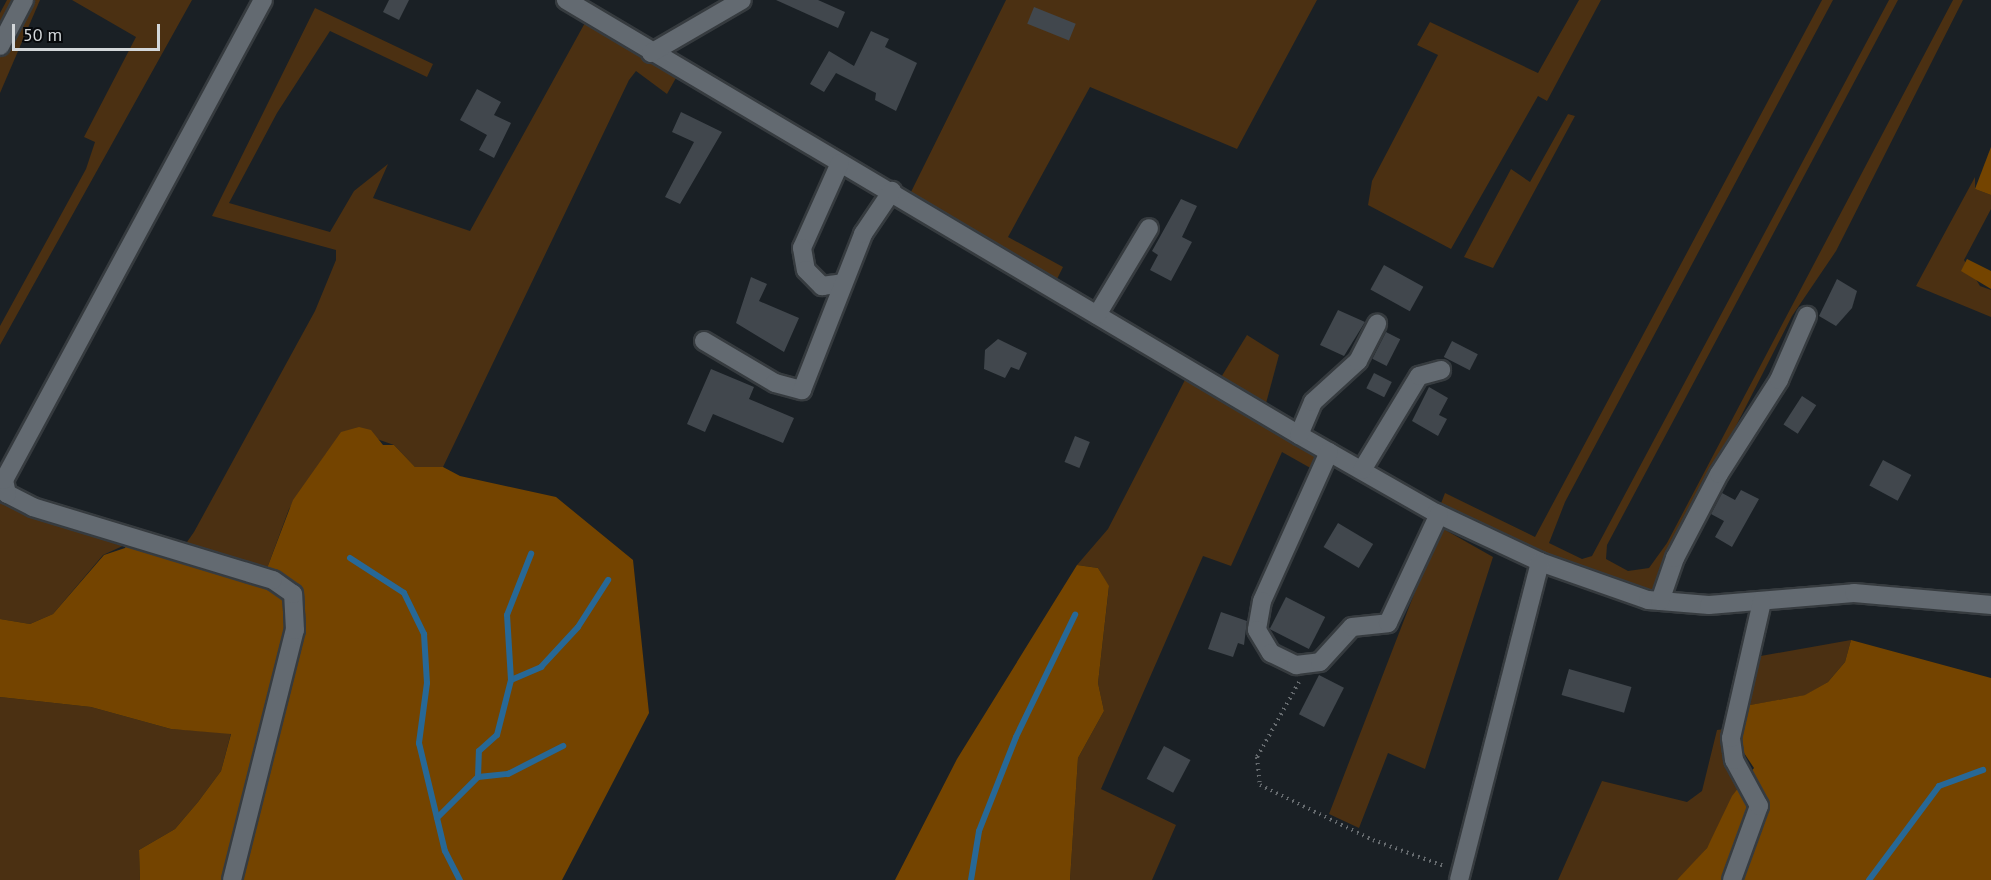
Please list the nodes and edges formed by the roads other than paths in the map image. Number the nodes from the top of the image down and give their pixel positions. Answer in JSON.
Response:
{"nodes":[{"id":1,"x":24,"y":0,"type":"edge"},
{"id":2,"x":263,"y":0,"type":"edge"},
{"id":3,"x":566,"y":0,"type":"edge"},
{"id":4,"x":742,"y":0,"type":"edge"},
{"id":5,"x":0,"y":46,"type":"edge"},
{"id":6,"x":651,"y":53,"type":"junction"},
{"id":7,"x":840,"y":163,"type":"junction"},
{"id":8,"x":892,"y":191,"type":"junction"},
{"id":9,"x":1149,"y":228,"type":"dead end"},
{"id":10,"x":843,"y":283,"type":"junction"},
{"id":11,"x":1097,"y":315,"type":"junction"},
{"id":12,"x":1807,"y":316,"type":"dead end"},
{"id":13,"x":1377,"y":324,"type":"dead end"},
{"id":14,"x":704,"y":342,"type":"dead end"},
{"id":15,"x":1441,"y":370,"type":"dead end"},
{"id":16,"x":1299,"y":435,"type":"junction"},
{"id":17,"x":1329,"y":452,"type":"junction"},
{"id":18,"x":1362,"y":470,"type":"junction"},
{"id":19,"x":1439,"y":514,"type":"junction"},
{"id":20,"x":1540,"y":562,"type":"junction"},
{"id":21,"x":1660,"y":601,"type":"junction"},
{"id":22,"x":1762,"y":601,"type":"junction"},
{"id":23,"x":1991,"y":605,"type":"edge"},
{"id":24,"x":1460,"y":877,"type":"edge"},
{"id":25,"x":232,"y":880,"type":"edge"},
{"id":26,"x":1732,"y":880,"type":"edge"}],
"edges":[{"from":1,"to":5,"type":"street"},
{"from":2,"to":25,"type":"street"},
{"from":3,"to":6,"type":"street"},
{"from":4,"to":6,"type":"street"},
{"from":6,"to":7,"type":"street"},
{"from":7,"to":8,"type":"street"},
{"from":7,"to":10,"type":"street"},
{"from":8,"to":10,"type":"street"},
{"from":8,"to":11,"type":"street"},
{"from":9,"to":11,"type":"street"},
{"from":10,"to":14,"type":"street"},
{"from":11,"to":16,"type":"street"},
{"from":12,"to":21,"type":"street"},
{"from":13,"to":16,"type":"street"},
{"from":15,"to":18,"type":"street"},
{"from":16,"to":17,"type":"street"},
{"from":17,"to":18,"type":"street"},
{"from":17,"to":19,"type":"street"},
{"from":18,"to":19,"type":"street"},
{"from":19,"to":20,"type":"street"},
{"from":20,"to":21,"type":"street"},
{"from":20,"to":24,"type":"street"},
{"from":21,"to":22,"type":"street"},
{"from":22,"to":23,"type":"street"},
{"from":22,"to":26,"type":"street"}]}
